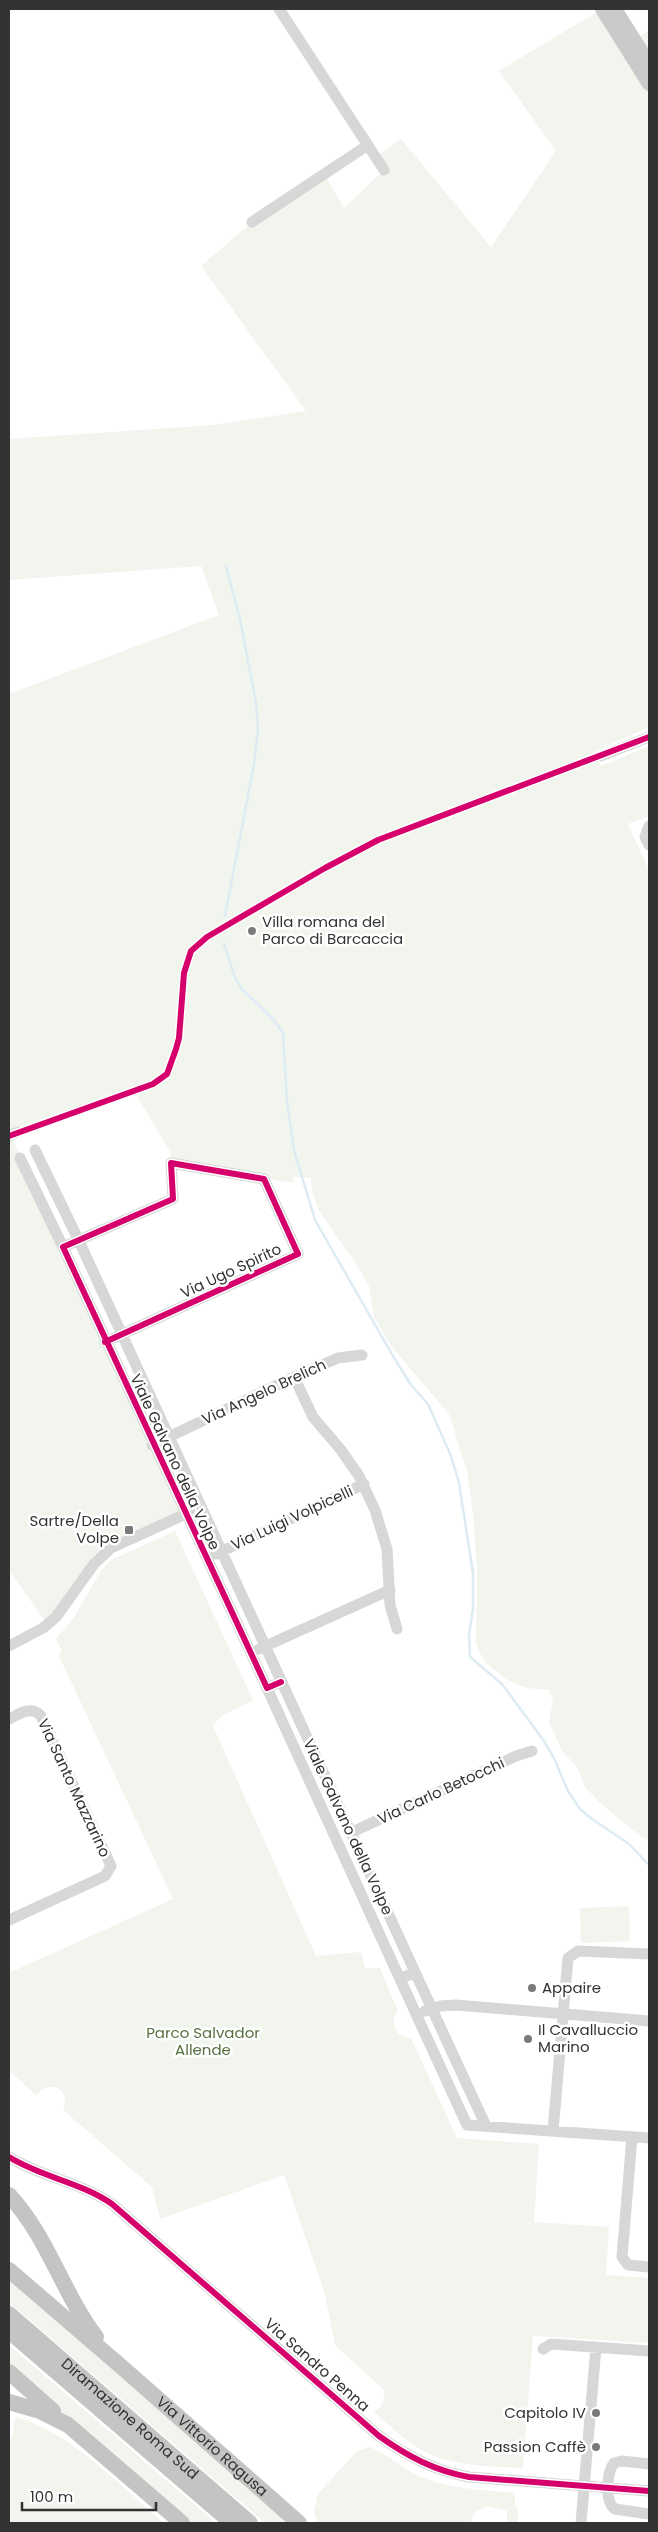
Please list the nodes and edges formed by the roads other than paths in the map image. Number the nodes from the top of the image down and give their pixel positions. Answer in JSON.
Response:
{"nodes":[{"id":1,"x":279,"y":9,"type":"edge"},
{"id":2,"x":602,"y":9,"type":"edge"},
{"id":3,"x":615,"y":9,"type":"edge"},
{"id":4,"x":649,"y":64,"type":"edge"},
{"id":5,"x":649,"y":84,"type":"edge"},
{"id":6,"x":368,"y":145,"type":"junction"},
{"id":7,"x":384,"y":170,"type":"dead end"},
{"id":8,"x":252,"y":222,"type":"dead end"},
{"id":9,"x":649,"y":737,"type":"edge"},
{"id":10,"x":600,"y":756,"type":"dead end"},
{"id":11,"x":649,"y":826,"type":"edge"},
{"id":12,"x":649,"y":845,"type":"edge"},
{"id":13,"x":35,"y":1150,"type":"dead end"},
{"id":14,"x":20,"y":1158,"type":"dead end"},
{"id":15,"x":79,"y":1241,"type":"junction"},
{"id":16,"x":62,"y":1247,"type":"junction"},
{"id":17,"x":122,"y":1335,"type":"junction"},
{"id":18,"x":106,"y":1342,"type":"junction"},
{"id":19,"x":362,"y":1355,"type":"dead end"},
{"id":20,"x":294,"y":1377,"type":"junction"},
{"id":21,"x":168,"y":1437,"type":"junction"},
{"id":22,"x":152,"y":1444,"type":"junction"},
{"id":23,"x":364,"y":1484,"type":"junction"},
{"id":24,"x":200,"y":1507,"type":"junction"},
{"id":25,"x":184,"y":1514,"type":"junction"},
{"id":26,"x":221,"y":1551,"type":"junction"},
{"id":27,"x":206,"y":1559,"type":"junction"},
{"id":28,"x":390,"y":1590,"type":"junction"},
{"id":29,"x":397,"y":1629,"type":"dead end"},
{"id":30,"x":9,"y":1646,"type":"edge"},
{"id":31,"x":264,"y":1646,"type":"junction"},
{"id":32,"x":250,"y":1653,"type":"junction"},
{"id":33,"x":281,"y":1682,"type":"junction"},
{"id":34,"x":267,"y":1688,"type":"junction"},
{"id":35,"x":9,"y":1719,"type":"edge"},
{"id":36,"x":532,"y":1751,"type":"dead end"},
{"id":37,"x":350,"y":1833,"type":"junction"},
{"id":38,"x":9,"y":1920,"type":"edge"},
{"id":39,"x":649,"y":1954,"type":"edge"},
{"id":40,"x":415,"y":1972,"type":"junction"},
{"id":41,"x":400,"y":1979,"type":"junction"},
{"id":42,"x":432,"y":2008,"type":"junction"},
{"id":43,"x":562,"y":2013,"type":"junction"},
{"id":44,"x":416,"y":2015,"type":"junction"},
{"id":45,"x":649,"y":2021,"type":"edge"},
{"id":46,"x":486,"y":2126,"type":"junction"},
{"id":47,"x":553,"y":2131,"type":"junction"},
{"id":48,"x":632,"y":2137,"type":"junction"},
{"id":49,"x":649,"y":2138,"type":"edge"},
{"id":50,"x":9,"y":2157,"type":"edge"},
{"id":51,"x":9,"y":2195,"type":"edge"},
{"id":52,"x":649,"y":2267,"type":"edge"},
{"id":53,"x":9,"y":2270,"type":"edge"},
{"id":54,"x":9,"y":2314,"type":"edge"},
{"id":55,"x":9,"y":2331,"type":"edge"},
{"id":56,"x":596,"y":2348,"type":"junction"},
{"id":57,"x":543,"y":2349,"type":"dead end"},
{"id":58,"x":649,"y":2351,"type":"edge"},
{"id":59,"x":124,"y":2368,"type":"junction"},
{"id":60,"x":9,"y":2372,"type":"edge"},
{"id":61,"x":9,"y":2402,"type":"edge"},
{"id":62,"x":88,"y":2442,"type":"junction"},
{"id":63,"x":649,"y":2464,"type":"edge"},
{"id":64,"x":584,"y":2486,"type":"junction"},
{"id":65,"x":609,"y":2488,"type":"junction"},
{"id":66,"x":649,"y":2491,"type":"edge"},
{"id":67,"x":649,"y":2514,"type":"edge"},
{"id":68,"x":182,"y":2523,"type":"edge"},
{"id":69,"x":232,"y":2523,"type":"edge"},
{"id":70,"x":250,"y":2523,"type":"edge"},
{"id":71,"x":299,"y":2523,"type":"edge"},
{"id":72,"x":581,"y":2523,"type":"edge"}],
"edges":[{"from":1,"to":6,"type":"street"},
{"from":2,"to":5,"type":"main road"},
{"from":3,"to":4,"type":"main road"},
{"from":6,"to":7,"type":"street"},
{"from":6,"to":8,"type":"street"},
{"from":9,"to":10,"type":"street"},
{"from":11,"to":12,"type":"street"},
{"from":13,"to":15,"type":"street","name":"Viale Galvano della Volpe"},
{"from":14,"to":16,"type":"street","name":"Viale Galvano della Volpe"},
{"from":15,"to":16,"type":"street"},
{"from":15,"to":17,"type":"street","name":"Viale Galvano della Volpe"},
{"from":15,"to":17,"type":"street","name":"Via Ugo Spirito"},
{"from":16,"to":18,"type":"street","name":"Viale Galvano della Volpe"},
{"from":17,"to":18,"type":"street","name":"Via Ugo Spirito"},
{"from":17,"to":21,"type":"street","name":"Viale Galvano della Volpe"},
{"from":18,"to":22,"type":"street","name":"Viale Galvano della Volpe"},
{"from":19,"to":20,"type":"street","name":"Via Angelo Brelich"},
{"from":20,"to":21,"type":"street","name":"Via Angelo Brelich"},
{"from":20,"to":23,"type":"street"},
{"from":21,"to":22,"type":"street","name":"Via Angelo Brelich"},
{"from":21,"to":24,"type":"street","name":"Viale Galvano della Volpe"},
{"from":22,"to":25,"type":"street","name":"Viale Galvano della Volpe"},
{"from":23,"to":26,"type":"street","name":"Via Luigi Volpicelli"},
{"from":23,"to":28,"type":"street"},
{"from":24,"to":25,"type":"street"},
{"from":24,"to":26,"type":"street","name":"Viale Galvano della Volpe"},
{"from":25,"to":27,"type":"street","name":"Viale Galvano della Volpe"},
{"from":25,"to":30,"type":"street"},
{"from":26,"to":27,"type":"street","name":"Via Luigi Volpicelli"},
{"from":26,"to":31,"type":"street","name":"Viale Galvano della Volpe"},
{"from":27,"to":32,"type":"street","name":"Viale Galvano della Volpe"},
{"from":28,"to":29,"type":"street"},
{"from":28,"to":31,"type":"street"},
{"from":31,"to":32,"type":"street"},
{"from":31,"to":33,"type":"street","name":"Viale Galvano della Volpe"},
{"from":32,"to":34,"type":"street","name":"Viale Galvano della Volpe"},
{"from":33,"to":34,"type":"street"},
{"from":33,"to":37,"type":"street","name":"Viale Galvano della Volpe"},
{"from":34,"to":41,"type":"street","name":"Viale Galvano della Volpe"},
{"from":35,"to":38,"type":"street","name":"Via Santo Mazzarino"},
{"from":36,"to":37,"type":"street","name":"Via Carlo Betocchi"},
{"from":37,"to":40,"type":"street","name":"Viale Galvano della Volpe"},
{"from":39,"to":43,"type":"street"},
{"from":40,"to":41,"type":"street"},
{"from":40,"to":42,"type":"street","name":"Viale Galvano della Volpe"},
{"from":41,"to":44,"type":"street","name":"Viale Galvano della Volpe"},
{"from":42,"to":43,"type":"street"},
{"from":42,"to":44,"type":"street"},
{"from":42,"to":46,"type":"street","name":"Viale Galvano della Volpe"},
{"from":43,"to":45,"type":"street"},
{"from":43,"to":47,"type":"street"},
{"from":44,"to":46,"type":"street","name":"Viale Galvano della Volpe"},
{"from":46,"to":47,"type":"street"},
{"from":47,"to":48,"type":"street"},
{"from":48,"to":49,"type":"street"},
{"from":48,"to":52,"type":"street"},
{"from":50,"to":64,"type":"street","name":"Via Sandro Penna"},
{"from":51,"to":59,"type":"highway"},
{"from":53,"to":59,"type":"highway"},
{"from":54,"to":70,"type":"highway","name":"Diramazione Roma Sud"},
{"from":55,"to":69,"type":"highway","name":"Diramazione Roma Sud"},
{"from":56,"to":57,"type":"street"},
{"from":56,"to":58,"type":"street"},
{"from":56,"to":64,"type":"street"},
{"from":59,"to":71,"type":"highway","name":"Via Vittorio Ragusa"},
{"from":60,"to":62,"type":"highway"},
{"from":61,"to":62,"type":"highway"},
{"from":62,"to":68,"type":"highway"},
{"from":63,"to":65,"type":"street"},
{"from":64,"to":65,"type":"street","name":"Via Sandro Penna"},
{"from":64,"to":72,"type":"street"},
{"from":65,"to":66,"type":"street","name":"Via Sandro Penna"},
{"from":65,"to":67,"type":"street"}]}
